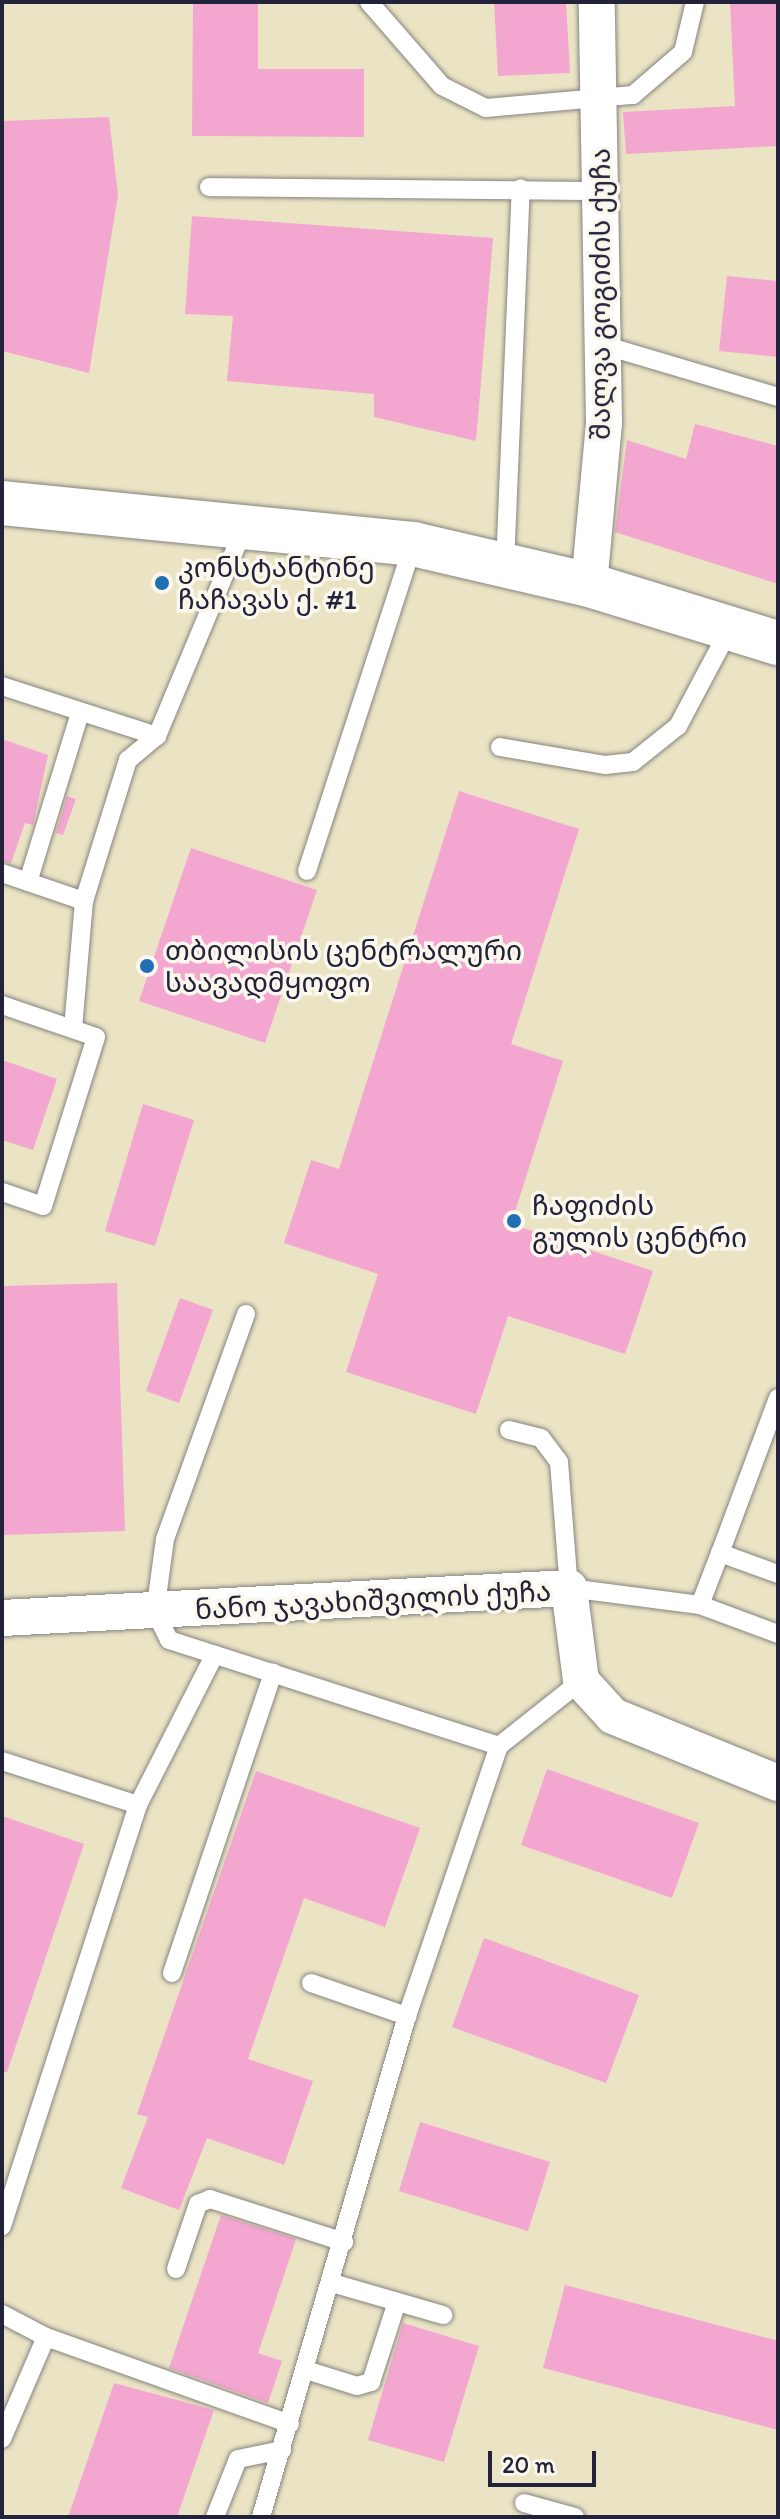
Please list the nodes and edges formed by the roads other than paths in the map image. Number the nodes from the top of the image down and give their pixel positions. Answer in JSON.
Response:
{"nodes":[{"id":1,"x":369,"y":2,"type":"edge"},
{"id":2,"x":597,"y":2,"type":"edge"},
{"id":3,"x":695,"y":2,"type":"edge"},
{"id":4,"x":600,"y":98,"type":"junction"},
{"id":5,"x":209,"y":187,"type":"dead end"},
{"id":6,"x":521,"y":188,"type":"junction"},
{"id":7,"x":601,"y":191,"type":"junction"},
{"id":8,"x":603,"y":345,"type":"junction"},
{"id":9,"x":778,"y":397,"type":"edge"},
{"id":10,"x":2,"y":503,"type":"edge"},
{"id":11,"x":246,"y":524,"type":"junction"},
{"id":12,"x":413,"y":544,"type":"junction"},
{"id":13,"x":505,"y":565,"type":"junction"},
{"id":14,"x":589,"y":585,"type":"junction"},
{"id":15,"x":730,"y":628,"type":"junction"},
{"id":16,"x":778,"y":643,"type":"edge"},
{"id":17,"x":2,"y":686,"type":"edge"},
{"id":18,"x":80,"y":713,"type":"junction"},
{"id":19,"x":157,"y":736,"type":"junction"},
{"id":20,"x":500,"y":747,"type":"dead end"},
{"id":21,"x":307,"y":871,"type":"dead end"},
{"id":22,"x":2,"y":873,"type":"edge"},
{"id":23,"x":28,"y":882,"type":"junction"},
{"id":24,"x":84,"y":901,"type":"junction"},
{"id":25,"x":2,"y":1005,"type":"edge"},
{"id":26,"x":73,"y":1029,"type":"junction"},
{"id":27,"x":2,"y":1192,"type":"edge"},
{"id":28,"x":246,"y":1314,"type":"dead end"},
{"id":29,"x":778,"y":1398,"type":"edge"},
{"id":30,"x":509,"y":1430,"type":"dead end"},
{"id":31,"x":720,"y":1553,"type":"junction"},
{"id":32,"x":778,"y":1574,"type":"edge"},
{"id":33,"x":569,"y":1588,"type":"junction"},
{"id":34,"x":700,"y":1605,"type":"junction"},
{"id":35,"x":155,"y":1612,"type":"junction"},
{"id":36,"x":2,"y":1618,"type":"edge"},
{"id":37,"x":778,"y":1634,"type":"edge"},
{"id":38,"x":215,"y":1654,"type":"junction"},
{"id":39,"x":273,"y":1673,"type":"junction"},
{"id":40,"x":581,"y":1681,"type":"junction"},
{"id":41,"x":499,"y":1746,"type":"junction"},
{"id":42,"x":2,"y":1761,"type":"edge"},
{"id":43,"x":778,"y":1783,"type":"edge"},
{"id":44,"x":138,"y":1805,"type":"junction"},
{"id":45,"x":172,"y":1973,"type":"dead end"},
{"id":46,"x":311,"y":1983,"type":"dead end"},
{"id":47,"x":407,"y":2016,"type":"junction"},
{"id":48,"x":2,"y":2227,"type":"edge"},
{"id":49,"x":344,"y":2242,"type":"junction"},
{"id":50,"x":176,"y":2269,"type":"dead end"},
{"id":51,"x":332,"y":2283,"type":"junction"},
{"id":52,"x":397,"y":2302,"type":"junction"},
{"id":53,"x":2,"y":2314,"type":"edge"},
{"id":54,"x":443,"y":2315,"type":"dead end"},
{"id":55,"x":46,"y":2337,"type":"junction"},
{"id":56,"x":306,"y":2370,"type":"junction"},
{"id":57,"x":290,"y":2424,"type":"junction"},
{"id":58,"x":2,"y":2439,"type":"edge"},
{"id":59,"x":282,"y":2450,"type":"junction"},
{"id":60,"x":524,"y":2503,"type":"dead end"},
{"id":61,"x":215,"y":2517,"type":"edge"},
{"id":62,"x":261,"y":2517,"type":"edge"},
{"id":63,"x":575,"y":2517,"type":"edge"}],
"edges":[{"from":1,"to":4,"type":"lane"},
{"from":2,"to":4,"type":"street","name":"შალვა გოგიძის ქუჩა"},
{"from":3,"to":4,"type":"lane"},
{"from":4,"to":7,"type":"street","name":"შალვა გოგიძის ქუჩა"},
{"from":5,"to":6,"type":"lane"},
{"from":6,"to":7,"type":"lane"},
{"from":6,"to":13,"type":"lane"},
{"from":7,"to":8,"type":"street","name":"შალვა გოგიძის ქუჩა"},
{"from":8,"to":9,"type":"lane"},
{"from":8,"to":14,"type":"street","name":"შალვა გოგიძის ქუჩა"},
{"from":10,"to":11,"type":"street"},
{"from":11,"to":12,"type":"street"},
{"from":11,"to":19,"type":"lane"},
{"from":12,"to":13,"type":"street"},
{"from":12,"to":21,"type":"lane"},
{"from":13,"to":14,"type":"street"},
{"from":14,"to":15,"type":"street"},
{"from":15,"to":16,"type":"street"},
{"from":15,"to":20,"type":"lane"},
{"from":17,"to":18,"type":"lane"},
{"from":18,"to":19,"type":"lane"},
{"from":18,"to":23,"type":"lane"},
{"from":19,"to":24,"type":"lane"},
{"from":22,"to":23,"type":"lane"},
{"from":23,"to":24,"type":"lane"},
{"from":24,"to":26,"type":"lane"},
{"from":25,"to":26,"type":"lane"},
{"from":26,"to":27,"type":"lane"},
{"from":28,"to":35,"type":"lane"},
{"from":29,"to":31,"type":"lane"},
{"from":30,"to":33,"type":"lane"},
{"from":31,"to":32,"type":"lane"},
{"from":31,"to":34,"type":"lane"},
{"from":33,"to":34,"type":"lane"},
{"from":33,"to":35,"type":"street","name":"ნანო ჯავახიშვილის ქუჩა"},
{"from":33,"to":40,"type":"street","name":"ნანო ჯავახიშვილის ქუჩა"},
{"from":34,"to":37,"type":"lane"},
{"from":35,"to":36,"type":"street","name":"ნანო ჯავახიშვილის ქუჩა"},
{"from":35,"to":38,"type":"lane"},
{"from":38,"to":39,"type":"lane"},
{"from":38,"to":44,"type":"lane"},
{"from":39,"to":41,"type":"lane"},
{"from":39,"to":45,"type":"lane"},
{"from":40,"to":41,"type":"lane"},
{"from":40,"to":43,"type":"street"},
{"from":41,"to":47,"type":"lane"},
{"from":42,"to":44,"type":"lane"},
{"from":44,"to":48,"type":"lane"},
{"from":46,"to":47,"type":"lane"},
{"from":47,"to":49,"type":"lane"},
{"from":49,"to":50,"type":"lane"},
{"from":49,"to":51,"type":"lane"},
{"from":51,"to":52,"type":"lane"},
{"from":51,"to":56,"type":"lane"},
{"from":52,"to":54,"type":"lane"},
{"from":52,"to":56,"type":"lane"},
{"from":53,"to":55,"type":"lane"},
{"from":55,"to":57,"type":"lane"},
{"from":55,"to":58,"type":"lane"},
{"from":56,"to":57,"type":"lane"},
{"from":57,"to":59,"type":"lane"},
{"from":59,"to":61,"type":"lane"},
{"from":59,"to":62,"type":"lane"},
{"from":60,"to":63,"type":"lane"}]}
